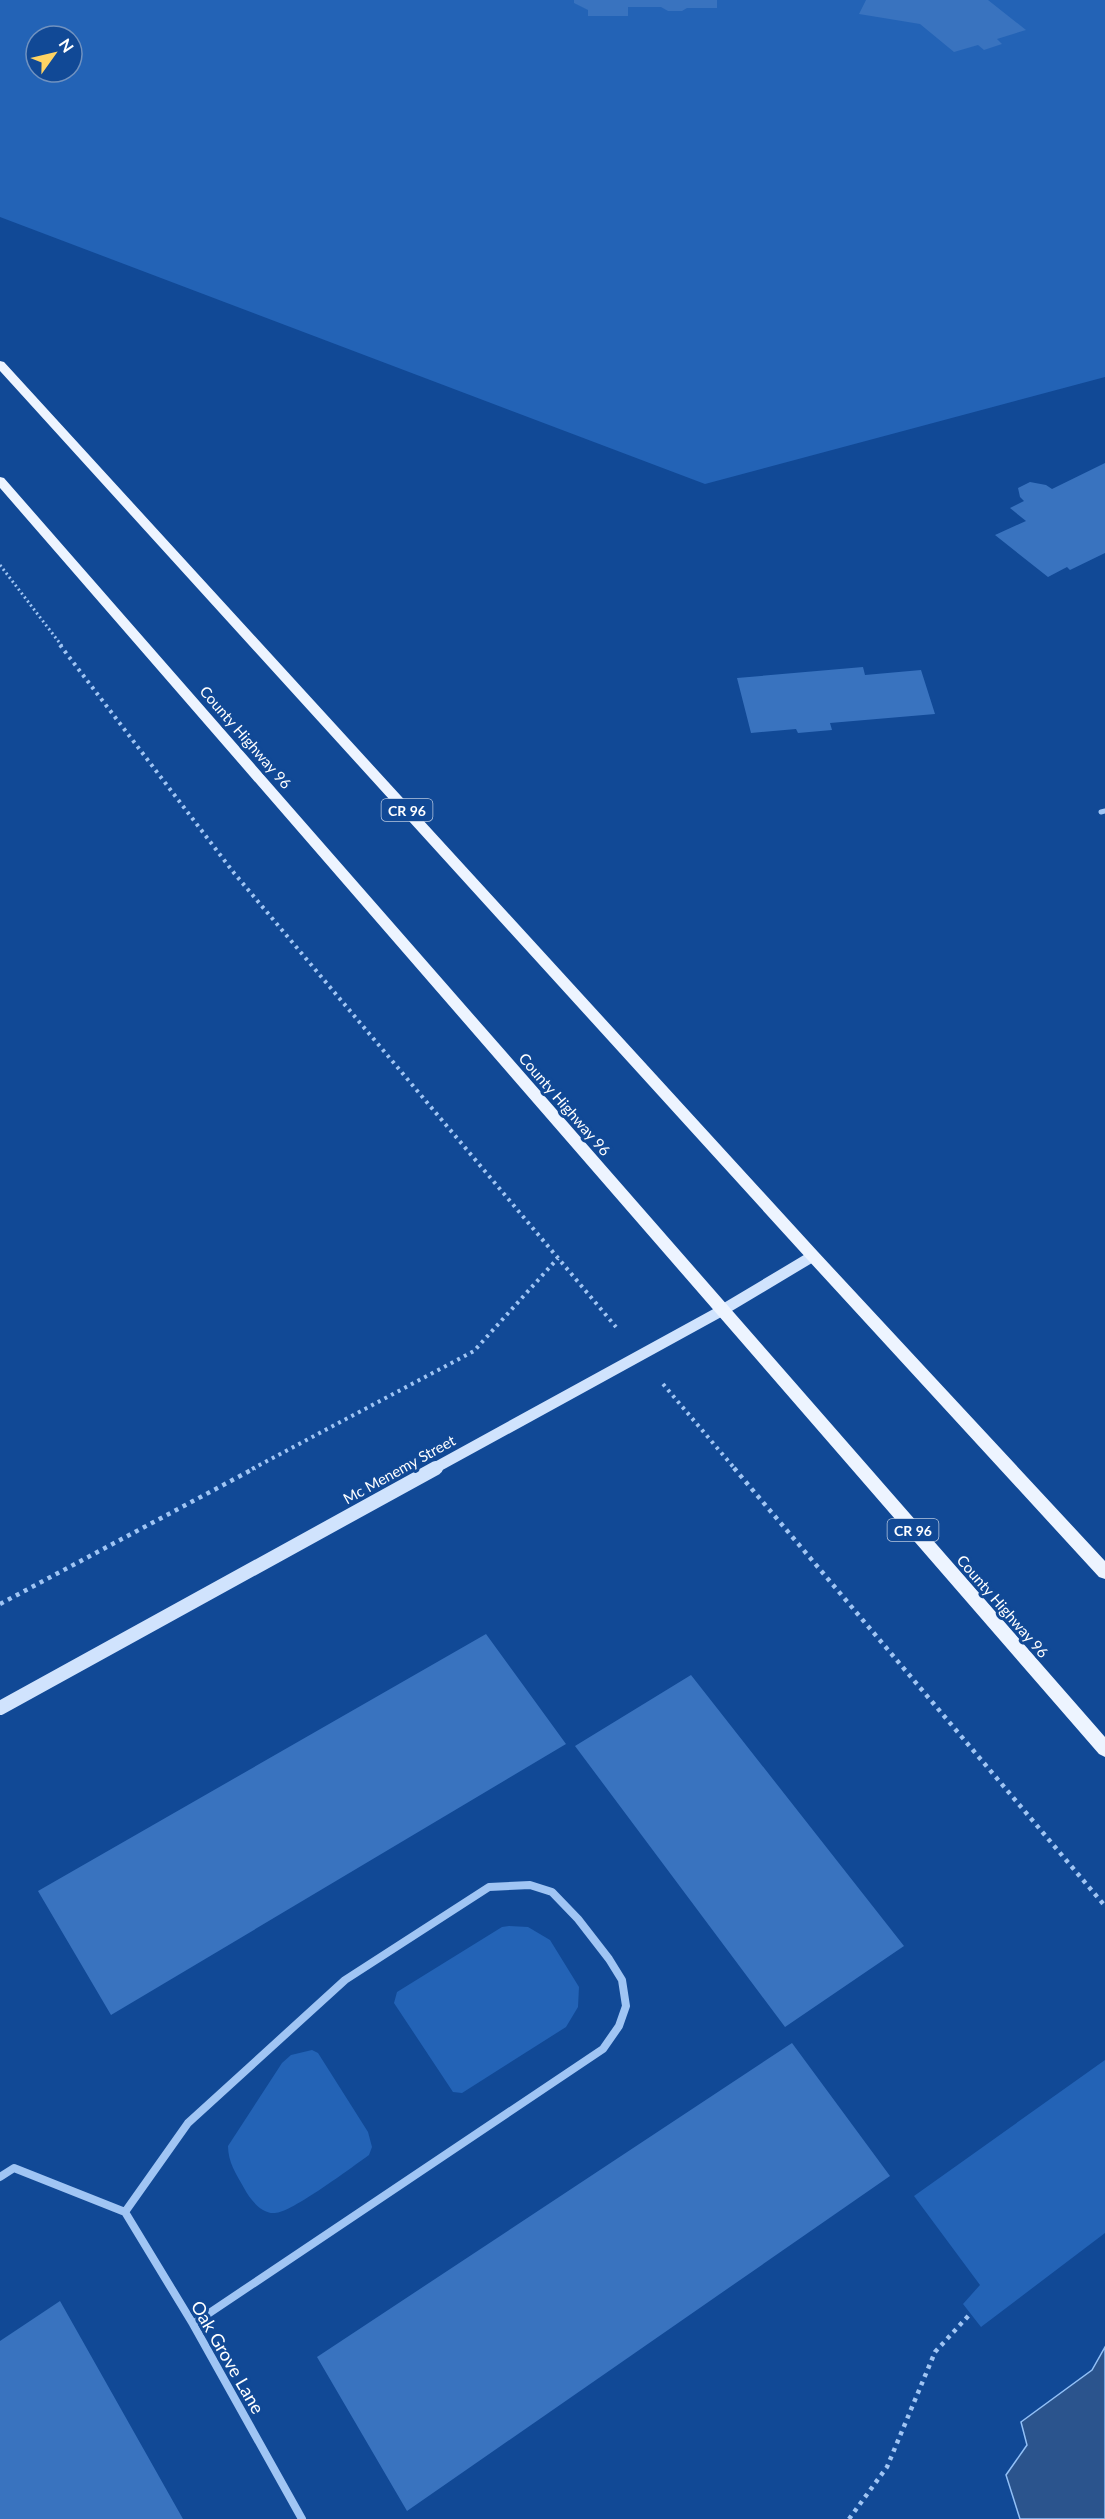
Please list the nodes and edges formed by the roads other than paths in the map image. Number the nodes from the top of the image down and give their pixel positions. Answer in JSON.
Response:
{"nodes":[{"id":1,"x":0,"y":364,"type":"edge"},
{"id":2,"x":0,"y":481,"type":"edge"},
{"id":3,"x":813,"y":1256,"type":"junction"},
{"id":4,"x":721,"y":1311,"type":"junction"},
{"id":5,"x":1105,"y":1572,"type":"edge"},
{"id":6,"x":0,"y":1708,"type":"edge"},
{"id":7,"x":1105,"y":1749,"type":"edge"},
{"id":8,"x":0,"y":2177,"type":"edge"},
{"id":9,"x":126,"y":2212,"type":"junction"},
{"id":10,"x":193,"y":2324,"type":"junction"},
{"id":11,"x":302,"y":2519,"type":"edge"}],
"edges":[{"from":1,"to":3,"type":"main road","number":"CR 96"},
{"from":2,"to":4,"type":"main road","name":"County Highway 96","number":"CR 96"},
{"from":3,"to":4,"type":"street","name":"Mc Menemy Street"},
{"from":3,"to":5,"type":"main road","number":"CR 96"},
{"from":4,"to":6,"type":"street","name":"Mc Menemy Street"},
{"from":4,"to":7,"type":"main road","name":"County Highway 96","number":"CR 96"},
{"from":8,"to":9,"type":"street"},
{"from":9,"to":10,"type":"street","name":"Oak Grove Lane"},
{"from":9,"to":10,"type":"street"},
{"from":10,"to":11,"type":"street","name":"Oak Grove Lane"}]}
